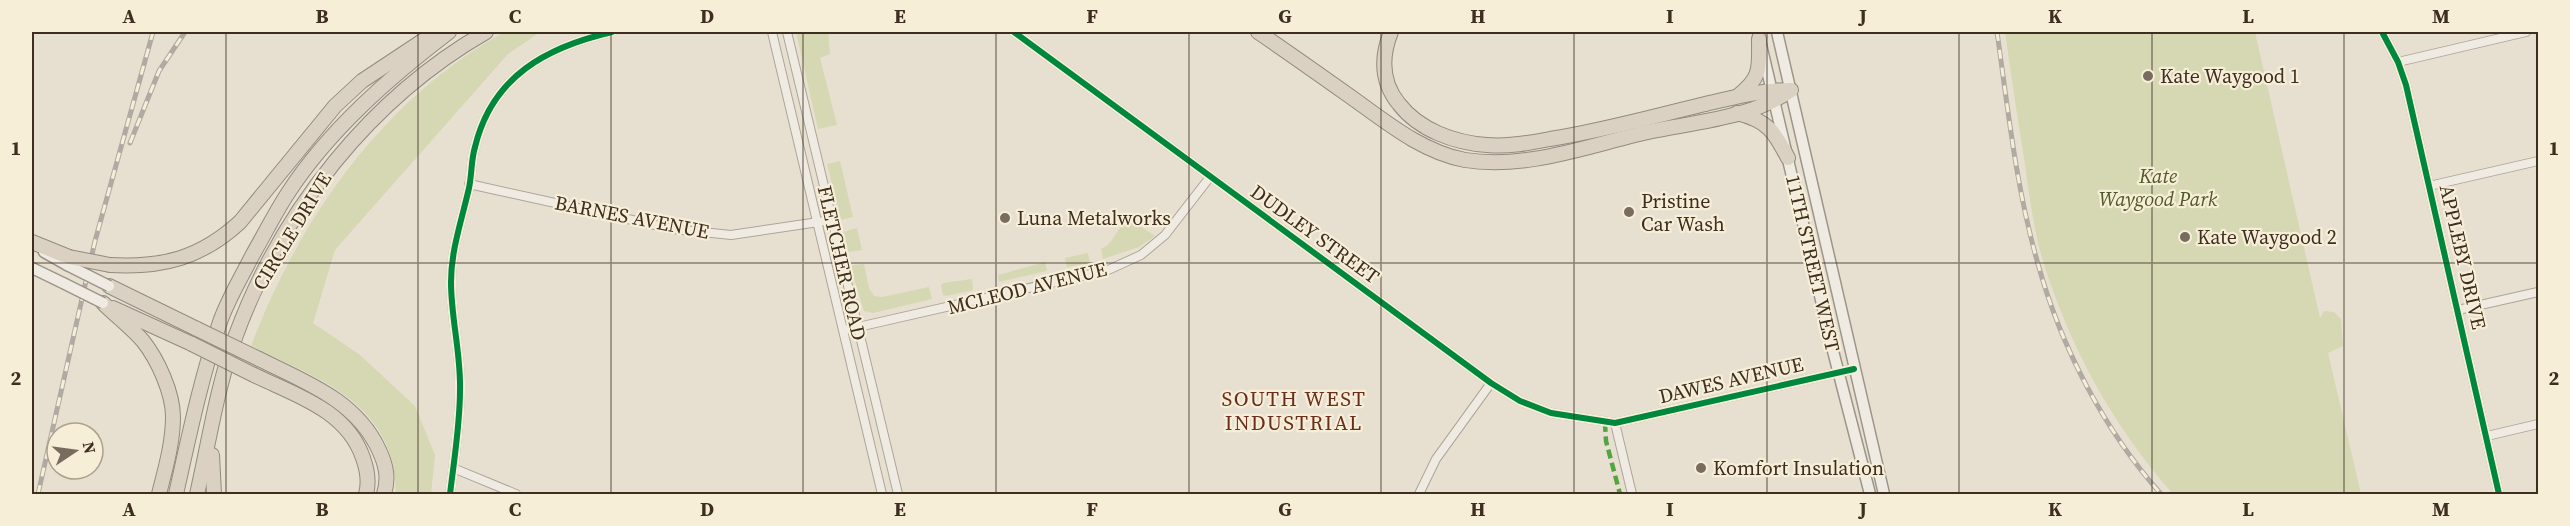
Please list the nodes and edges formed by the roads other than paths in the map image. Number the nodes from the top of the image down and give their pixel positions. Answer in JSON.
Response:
{"nodes":[{"id":1,"x":436,"y":32,"type":"edge"},
{"id":2,"x":449,"y":32,"type":"edge"},
{"id":3,"x":486,"y":32,"type":"edge"},
{"id":4,"x":612,"y":32,"type":"edge"},
{"id":5,"x":772,"y":32,"type":"edge"},
{"id":6,"x":787,"y":32,"type":"edge"},
{"id":7,"x":1014,"y":32,"type":"edge"},
{"id":8,"x":1258,"y":32,"type":"edge"},
{"id":9,"x":1391,"y":32,"type":"edge"},
{"id":10,"x":1777,"y":32,"type":"edge"},
{"id":11,"x":2382,"y":32,"type":"edge"},
{"id":12,"x":2526,"y":32,"type":"edge"},
{"id":13,"x":1758,"y":35,"type":"edge"},
{"id":14,"x":2398,"y":62,"type":"junction"},
{"id":15,"x":1791,"y":90,"type":"junction"},
{"id":16,"x":1737,"y":96,"type":"junction"},
{"id":17,"x":1773,"y":96,"type":"junction"},
{"id":18,"x":1737,"y":113,"type":"junction"},
{"id":19,"x":1788,"y":158,"type":"junction"},
{"id":20,"x":2538,"y":161,"type":"edge"},
{"id":21,"x":1210,"y":177,"type":"junction"},
{"id":22,"x":470,"y":184,"type":"junction"},
{"id":23,"x":2429,"y":186,"type":"junction"},
{"id":24,"x":832,"y":220,"type":"junction"},
{"id":25,"x":819,"y":223,"type":"junction"},
{"id":26,"x":32,"y":244,"type":"edge"},
{"id":27,"x":68,"y":261,"type":"junction"},
{"id":28,"x":32,"y":268,"type":"edge"},
{"id":29,"x":109,"y":286,"type":"joint"},
{"id":30,"x":2538,"y":292,"type":"edge"},
{"id":31,"x":103,"y":303,"type":"junction"},
{"id":32,"x":2458,"y":310,"type":"junction"},
{"id":33,"x":858,"y":327,"type":"junction"},
{"id":34,"x":845,"y":330,"type":"junction"},
{"id":35,"x":1854,"y":369,"type":"junction"},
{"id":36,"x":1838,"y":372,"type":"junction"},
{"id":37,"x":1491,"y":382,"type":"junction"},
{"id":38,"x":218,"y":399,"type":"junction"},
{"id":39,"x":1615,"y":423,"type":"junction"},
{"id":40,"x":2538,"y":424,"type":"edge"},
{"id":41,"x":2487,"y":436,"type":"junction"},
{"id":42,"x":453,"y":468,"type":"junction"},
{"id":43,"x":159,"y":495,"type":"edge"},
{"id":44,"x":176,"y":495,"type":"edge"},
{"id":45,"x":197,"y":495,"type":"edge"},
{"id":46,"x":214,"y":495,"type":"edge"},
{"id":47,"x":366,"y":495,"type":"edge"},
{"id":48,"x":384,"y":495,"type":"edge"},
{"id":49,"x":450,"y":495,"type":"edge"},
{"id":50,"x":516,"y":495,"type":"edge"},
{"id":51,"x":882,"y":495,"type":"edge"},
{"id":52,"x":898,"y":495,"type":"edge"},
{"id":53,"x":1419,"y":495,"type":"edge"},
{"id":54,"x":1632,"y":495,"type":"edge"},
{"id":55,"x":1870,"y":495,"type":"edge"},
{"id":56,"x":1884,"y":495,"type":"edge"},
{"id":57,"x":2499,"y":495,"type":"edge"}],
"edges":[{"from":1,"to":27,"type":"highway","bridge":true},
{"from":2,"to":44,"type":"highway","name":"CIRCLE DRIVE"},
{"from":3,"to":38,"type":"highway","name":"CIRCLE DRIVE"},
{"from":4,"to":22,"type":"street"},
{"from":5,"to":25,"type":"street","name":"FLETCHER ROAD"},
{"from":6,"to":24,"type":"street","name":"FLETCHER ROAD"},
{"from":7,"to":21,"type":"street","name":"DUDLEY STREET"},
{"from":8,"to":18,"type":"highway"},
{"from":9,"to":16,"type":"highway"},
{"from":10,"to":15,"type":"main road","name":"11TH STREET WEST"},
{"from":11,"to":14,"type":"street","name":"APPLEBY DRIVE"},
{"from":12,"to":14,"type":"street"},
{"from":13,"to":16,"type":"highway"},
{"from":13,"to":17,"type":"main road","name":"11TH STREET WEST"},
{"from":14,"to":23,"type":"street","name":"APPLEBY DRIVE"},
{"from":15,"to":17,"type":"highway"},
{"from":15,"to":35,"type":"main road","name":"11TH STREET WEST"},
{"from":16,"to":17,"type":"highway"},
{"from":17,"to":18,"type":"highway"},
{"from":17,"to":19,"type":"main road","name":"11TH STREET WEST"},
{"from":18,"to":19,"type":"highway"},
{"from":19,"to":36,"type":"main road","name":"11TH STREET WEST"},
{"from":20,"to":23,"type":"street"},
{"from":21,"to":33,"type":"street","name":"MCLEOD AVENUE"},
{"from":21,"to":37,"type":"street","name":"DUDLEY STREET"},
{"from":22,"to":25,"type":"street","name":"BARNES AVENUE"},
{"from":22,"to":42,"type":"street"},
{"from":23,"to":32,"type":"street","name":"APPLEBY DRIVE"},
{"from":24,"to":25,"type":"street","name":"BARNES AVENUE"},
{"from":24,"to":33,"type":"street","name":"FLETCHER ROAD"},
{"from":25,"to":34,"type":"street","name":"FLETCHER ROAD"},
{"from":26,"to":27,"type":"highway"},
{"from":27,"to":29,"type":"main road","bridge":true},
{"from":28,"to":31,"type":"main road","bridge":true},
{"from":29,"to":48,"type":"highway","bridge":true},
{"from":30,"to":32,"type":"street"},
{"from":31,"to":43,"type":"highway"},
{"from":31,"to":47,"type":"highway","bridge":true},
{"from":32,"to":41,"type":"street","name":"APPLEBY DRIVE"},
{"from":33,"to":34,"type":"street","name":"MCLEOD AVENUE"},
{"from":33,"to":52,"type":"street","name":"FLETCHER ROAD"},
{"from":34,"to":51,"type":"street","name":"FLETCHER ROAD"},
{"from":35,"to":36,"type":"street","name":"DAWES AVENUE"},
{"from":35,"to":56,"type":"main road","name":"11TH STREET WEST"},
{"from":36,"to":39,"type":"street","name":"DAWES AVENUE"},
{"from":36,"to":55,"type":"main road","name":"11TH STREET WEST"},
{"from":37,"to":39,"type":"street","name":"DUDLEY STREET"},
{"from":37,"to":53,"type":"street"},
{"from":38,"to":45,"type":"highway","name":"CIRCLE DRIVE"},
{"from":38,"to":46,"type":"highway"},
{"from":39,"to":54,"type":"street"},
{"from":40,"to":41,"type":"street"},
{"from":41,"to":57,"type":"street","name":"APPLEBY DRIVE"},
{"from":42,"to":49,"type":"street"},
{"from":42,"to":50,"type":"street"}]}
